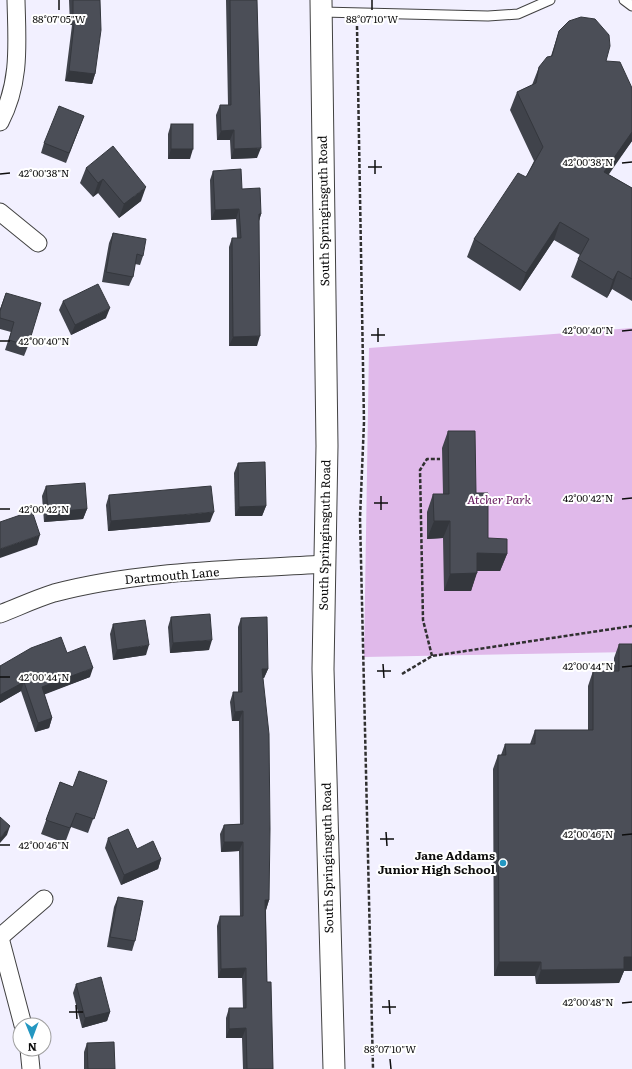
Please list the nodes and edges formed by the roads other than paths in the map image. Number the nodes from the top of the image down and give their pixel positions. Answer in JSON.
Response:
{"nodes":[{"id":1,"x":16,"y":0,"type":"edge"},
{"id":2,"x":624,"y":0,"type":"edge"},
{"id":3,"x":545,"y":1,"type":"edge"},
{"id":4,"x":321,"y":6,"type":"edge"},
{"id":5,"x":632,"y":6,"type":"edge"},
{"id":6,"x":0,"y":122,"type":"edge"},
{"id":7,"x":0,"y":212,"type":"edge"},
{"id":8,"x":38,"y":242,"type":"dead end"},
{"id":9,"x":324,"y":564,"type":"junction"},
{"id":10,"x":0,"y":614,"type":"edge"},
{"id":11,"x":44,"y":899,"type":"dead end"},
{"id":12,"x":0,"y":938,"type":"edge"},
{"id":13,"x":21,"y":1017,"type":"edge"},
{"id":14,"x":30,"y":1057,"type":"edge"},
{"id":15,"x":31,"y":1069,"type":"edge"},
{"id":16,"x":334,"y":1069,"type":"edge"}],
"edges":[{"from":1,"to":6,"type":"street"},
{"from":2,"to":5,"type":"lane"},
{"from":3,"to":4,"type":"lane"},
{"from":4,"to":9,"type":"street","name":"South Springinsguth Road"},
{"from":7,"to":8,"type":"street"},
{"from":9,"to":10,"type":"street","name":"Dartmouth Lane"},
{"from":9,"to":16,"type":"street","name":"South Springinsguth Road"},
{"from":11,"to":12,"type":"street"},
{"from":12,"to":13,"type":"street"},
{"from":14,"to":15,"type":"street"}]}
